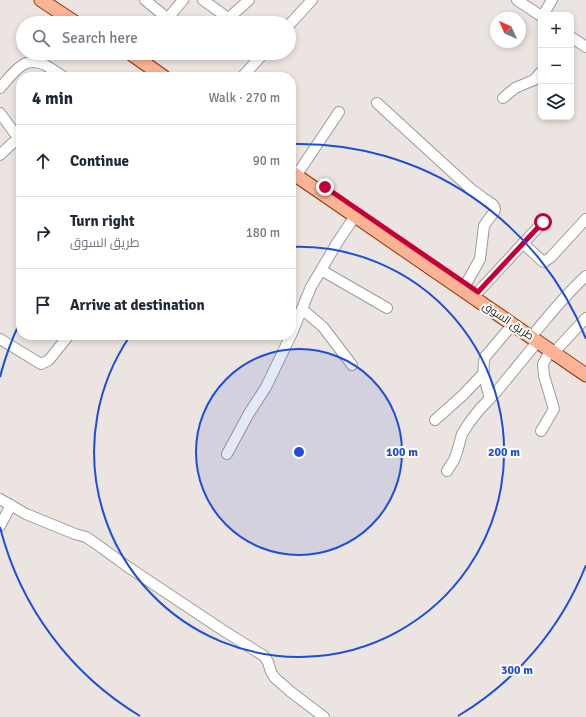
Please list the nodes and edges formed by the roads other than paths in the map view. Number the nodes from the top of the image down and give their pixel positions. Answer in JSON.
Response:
{"nodes":[{"id":1,"x":41,"y":0,"type":"edge"},
{"id":2,"x":53,"y":0,"type":"edge"},
{"id":3,"x":145,"y":0,"type":"edge"},
{"id":4,"x":183,"y":0,"type":"edge"},
{"id":5,"x":203,"y":0,"type":"edge"},
{"id":6,"x":248,"y":0,"type":"edge"},
{"id":7,"x":312,"y":0,"type":"edge"},
{"id":8,"x":517,"y":0,"type":"edge"},
{"id":9,"x":552,"y":0,"type":"edge"},
{"id":10,"x":544,"y":12,"type":"edge"},
{"id":11,"x":538,"y":13,"type":"edge"},
{"id":12,"x":58,"y":16,"type":"edge"},
{"id":13,"x":78,"y":16,"type":"edge"},
{"id":14,"x":161,"y":16,"type":"edge"},
{"id":15,"x":170,"y":16,"type":"edge"},
{"id":16,"x":220,"y":16,"type":"edge"},
{"id":17,"x":230,"y":16,"type":"edge"},
{"id":18,"x":296,"y":18,"type":"edge"},
{"id":19,"x":574,"y":39,"type":"edge"},
{"id":20,"x":586,"y":47,"type":"edge"},
{"id":21,"x":129,"y":60,"type":"edge"},
{"id":22,"x":142,"y":60,"type":"edge"},
{"id":23,"x":258,"y":60,"type":"edge"},
{"id":24,"x":30,"y":62,"type":"joint"},
{"id":25,"x":56,"y":72,"type":"edge"},
{"id":26,"x":146,"y":72,"type":"edge"},
{"id":27,"x":158,"y":72,"type":"edge"},
{"id":28,"x":247,"y":72,"type":"edge"},
{"id":29,"x":538,"y":75,"type":"edge"},
{"id":30,"x":0,"y":88,"type":"edge"},
{"id":31,"x":503,"y":98,"type":"dead end"},
{"id":32,"x":377,"y":103,"type":"dead end"},
{"id":33,"x":339,"y":112,"type":"dead end"},
{"id":34,"x":0,"y":113,"type":"edge"},
{"id":35,"x":16,"y":134,"type":"edge"},
{"id":36,"x":16,"y":141,"type":"edge"},
{"id":37,"x":0,"y":155,"type":"edge"},
{"id":38,"x":296,"y":166,"type":"edge"},
{"id":39,"x":296,"y":170,"type":"edge"},
{"id":40,"x":296,"y":171,"type":"edge"},
{"id":41,"x":355,"y":216,"type":"junction"},
{"id":42,"x":586,"y":219,"type":"edge"},
{"id":43,"x":543,"y":222,"type":"dead end"},
{"id":44,"x":523,"y":243,"type":"junction"},
{"id":45,"x":321,"y":270,"type":"junction"},
{"id":46,"x":586,"y":276,"type":"edge"},
{"id":47,"x":466,"y":284,"type":"junction"},
{"id":48,"x":478,"y":292,"type":"junction"},
{"id":49,"x":387,"y":308,"type":"dead end"},
{"id":50,"x":302,"y":309,"type":"junction"},
{"id":51,"x":586,"y":318,"type":"edge"},
{"id":52,"x":296,"y":323,"type":"edge"},
{"id":53,"x":512,"y":324,"type":"junction"},
{"id":54,"x":537,"y":336,"type":"junction"},
{"id":55,"x":0,"y":339,"type":"edge"},
{"id":56,"x":65,"y":340,"type":"edge"},
{"id":57,"x":289,"y":340,"type":"edge"},
{"id":58,"x":555,"y":349,"type":"junction"},
{"id":59,"x":352,"y":365,"type":"dead end"},
{"id":60,"x":586,"y":366,"type":"edge"},
{"id":61,"x":484,"y":374,"type":"junction"},
{"id":62,"x":586,"y":375,"type":"edge"},
{"id":63,"x":490,"y":398,"type":"junction"},
{"id":64,"x":435,"y":420,"type":"dead end"},
{"id":65,"x":541,"y":431,"type":"dead end"},
{"id":66,"x":227,"y":454,"type":"dead end"},
{"id":67,"x":447,"y":471,"type":"dead end"},
{"id":68,"x":0,"y":499,"type":"edge"},
{"id":69,"x":11,"y":505,"type":"junction"},
{"id":70,"x":0,"y":526,"type":"edge"},
{"id":71,"x":324,"y":717,"type":"edge"}],
"edges":[{"from":1,"to":12,"type":"main road"},
{"from":2,"to":13,"type":"main road"},
{"from":3,"to":14,"type":"street"},
{"from":4,"to":15,"type":"street"},
{"from":5,"to":16,"type":"street"},
{"from":6,"to":17,"type":"street"},
{"from":7,"to":18,"type":"street"},
{"from":8,"to":11,"type":"street"},
{"from":9,"to":10,"type":"street"},
{"from":19,"to":20,"type":"street"},
{"from":21,"to":26,"type":"main road"},
{"from":22,"to":27,"type":"main road"},
{"from":23,"to":28,"type":"street"},
{"from":24,"to":25,"type":"street"},
{"from":24,"to":30,"type":"street"},
{"from":29,"to":31,"type":"street"},
{"from":32,"to":47,"type":"street"},
{"from":33,"to":38,"type":"street"},
{"from":34,"to":35,"type":"street"},
{"from":36,"to":37,"type":"street"},
{"from":39,"to":47,"type":"main road","name":"طريق السوق"},
{"from":40,"to":41,"type":"main road","name":"طريق السوق"},
{"from":41,"to":45,"type":"street"},
{"from":41,"to":53,"type":"main road","name":"طريق السوق"},
{"from":42,"to":44,"type":"street"},
{"from":43,"to":44,"type":"street"},
{"from":44,"to":48,"type":"street"},
{"from":45,"to":49,"type":"street"},
{"from":45,"to":50,"type":"street"},
{"from":46,"to":54,"type":"street"},
{"from":47,"to":48,"type":"main road","name":"طريق السوق"},
{"from":48,"to":54,"type":"main road","name":"طريق السوق"},
{"from":50,"to":52,"type":"street"},
{"from":50,"to":59,"type":"street"},
{"from":51,"to":58,"type":"street"},
{"from":53,"to":54,"type":"main road","name":"طريق السوق"},
{"from":53,"to":61,"type":"street"},
{"from":54,"to":58,"type":"main road","name":"طريق السوق"},
{"from":54,"to":63,"type":"street"},
{"from":55,"to":56,"type":"street"},
{"from":57,"to":66,"type":"street"},
{"from":58,"to":60,"type":"main road","name":"طريق السوق"},
{"from":58,"to":62,"type":"main road","name":"طريق السوق"},
{"from":58,"to":65,"type":"street"},
{"from":61,"to":63,"type":"street"},
{"from":61,"to":64,"type":"street"},
{"from":63,"to":67,"type":"street"},
{"from":68,"to":69,"type":"street"},
{"from":69,"to":70,"type":"street"},
{"from":69,"to":71,"type":"street"}]}
